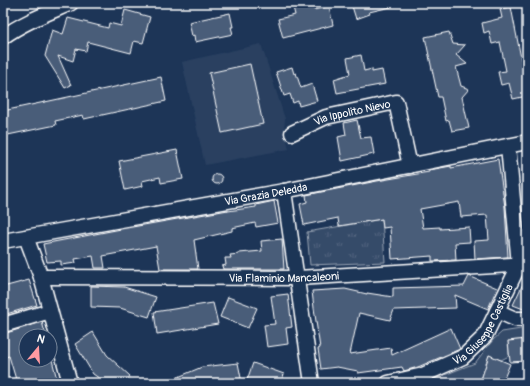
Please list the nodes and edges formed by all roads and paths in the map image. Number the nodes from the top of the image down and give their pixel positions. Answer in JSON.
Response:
{"nodes":[{"id":1,"x":71,"y":3,"type":"edge"},
{"id":2,"x":3,"y":37,"type":"edge"},
{"id":3,"x":292,"y":133,"type":"dead end"},
{"id":4,"x":527,"y":142,"type":"edge"},
{"id":5,"x":508,"y":146,"type":"junction"},
{"id":6,"x":410,"y":166,"type":"junction"},
{"id":7,"x":284,"y":191,"type":"junction"},
{"id":8,"x":26,"y":237,"type":"junction"},
{"id":9,"x":3,"y":241,"type":"edge"},
{"id":10,"x":523,"y":264,"type":"edge"},
{"id":11,"x":41,"y":277,"type":"junction"},
{"id":12,"x":298,"y":278,"type":"junction"},
{"id":13,"x":50,"y":311,"type":"junction"},
{"id":14,"x":497,"y":311,"type":"junction"},
{"id":15,"x":527,"y":319,"type":"edge"},
{"id":16,"x":3,"y":325,"type":"edge"},
{"id":17,"x":70,"y":383,"type":"edge"},
{"id":18,"x":312,"y":383,"type":"edge"},
{"id":19,"x":388,"y":383,"type":"edge"}],
"edges":[{"from":1,"to":2,"type":"street"},
{"from":3,"to":6,"type":"street","name":"Via Ippolito Nievo"},
{"from":4,"to":5,"type":"street","name":"Via Grazia Deledda"},
{"from":5,"to":6,"type":"street","name":"Via Grazia Deledda"},
{"from":5,"to":10,"type":"street"},
{"from":6,"to":7,"type":"street","name":"Via Grazia Deledda"},
{"from":7,"to":8,"type":"street","name":"Via Grazia Deledda"},
{"from":7,"to":12,"type":"street"},
{"from":8,"to":9,"type":"street","name":"Via Grazia Deledda"},
{"from":8,"to":11,"type":"street"},
{"from":10,"to":12,"type":"street","name":"Via Flaminio Mancaleoni"},
{"from":10,"to":14,"type":"street","name":"Via Giuseppe Castiglia"},
{"from":11,"to":12,"type":"street","name":"Via Flaminio Mancaleoni"},
{"from":11,"to":13,"type":"street"},
{"from":12,"to":18,"type":"street"},
{"from":13,"to":16,"type":"street"},
{"from":13,"to":17,"type":"street"},
{"from":14,"to":15,"type":"street"},
{"from":14,"to":19,"type":"street","name":"Via Giuseppe Castiglia"}]}
